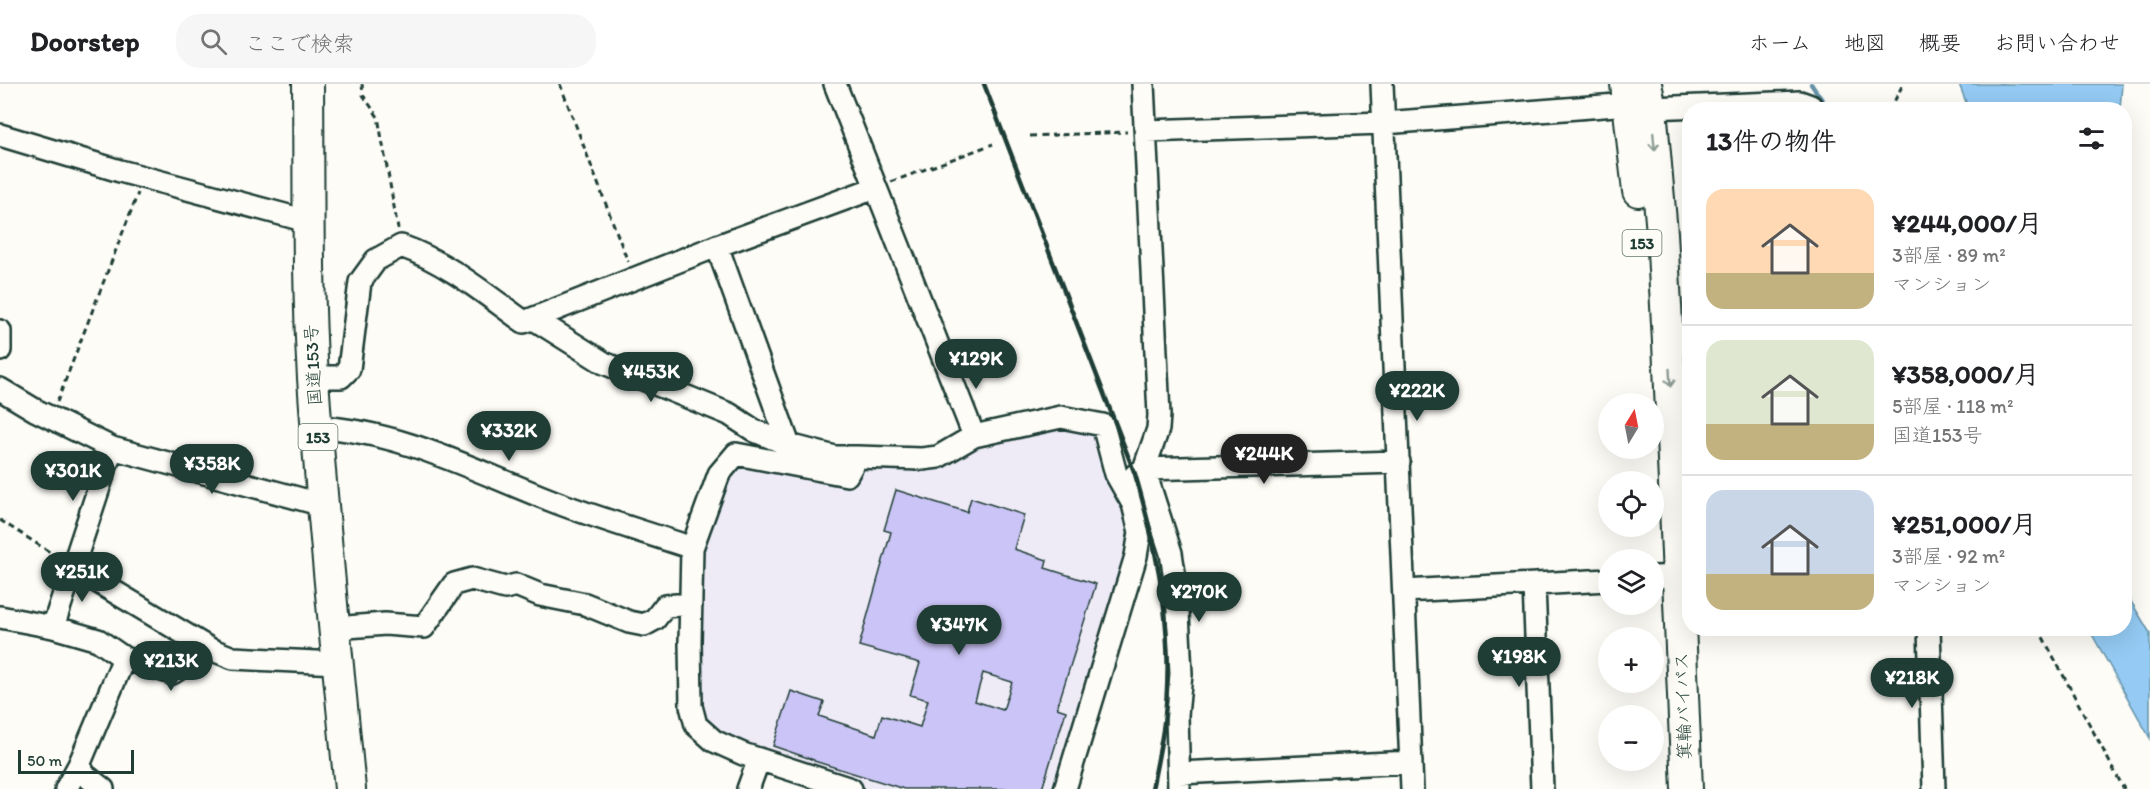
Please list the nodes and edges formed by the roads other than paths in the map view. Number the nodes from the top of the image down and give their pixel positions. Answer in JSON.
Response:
{"nodes":[{"id":1,"x":835,"y":84,"type":"edge"},
{"id":2,"x":1143,"y":84,"type":"edge"},
{"id":3,"x":1382,"y":84,"type":"edge"},
{"id":4,"x":1799,"y":84,"type":"edge"},
{"id":5,"x":313,"y":86,"type":"edge"},
{"id":6,"x":1638,"y":95,"type":"edge"},
{"id":7,"x":1800,"y":102,"type":"edge"},
{"id":8,"x":1809,"y":102,"type":"edge"},
{"id":9,"x":1384,"y":123,"type":"junction"},
{"id":10,"x":1146,"y":131,"type":"junction"},
{"id":11,"x":0,"y":135,"type":"edge"},
{"id":12,"x":875,"y":188,"type":"junction"},
{"id":13,"x":308,"y":218,"type":"junction"},
{"id":14,"x":717,"y":246,"type":"junction"},
{"id":15,"x":534,"y":319,"type":"junction"},
{"id":16,"x":0,"y":331,"type":"edge"},
{"id":17,"x":1679,"y":341,"type":"edge"},
{"id":18,"x":0,"y":350,"type":"edge"},
{"id":19,"x":313,"y":377,"type":"junction"},
{"id":20,"x":0,"y":389,"type":"edge"},
{"id":21,"x":1650,"y":393,"type":"edge"},
{"id":22,"x":317,"y":427,"type":"junction"},
{"id":23,"x":974,"y":436,"type":"junction"},
{"id":24,"x":789,"y":445,"type":"junction"},
{"id":25,"x":112,"y":448,"type":"junction"},
{"id":26,"x":857,"y":457,"type":"junction"},
{"id":27,"x":1654,"y":459,"type":"edge"},
{"id":28,"x":1400,"y":462,"type":"junction"},
{"id":29,"x":1144,"y":469,"type":"junction"},
{"id":30,"x":1121,"y":483,"type":"junction"},
{"id":31,"x":322,"y":505,"type":"junction"},
{"id":32,"x":692,"y":548,"type":"junction"},
{"id":33,"x":74,"y":567,"type":"junction"},
{"id":34,"x":1670,"y":576,"type":"edge"},
{"id":35,"x":1598,"y":581,"type":"edge"},
{"id":36,"x":1534,"y":585,"type":"junction"},
{"id":37,"x":1404,"y":591,"type":"junction"},
{"id":38,"x":691,"y":606,"type":"junction"},
{"id":39,"x":0,"y":617,"type":"edge"},
{"id":40,"x":53,"y":627,"type":"junction"},
{"id":41,"x":334,"y":628,"type":"junction"},
{"id":42,"x":1929,"y":636,"type":"edge"},
{"id":43,"x":210,"y":649,"type":"junction"},
{"id":44,"x":124,"y":658,"type":"junction"},
{"id":45,"x":338,"y":663,"type":"junction"},
{"id":46,"x":759,"y":759,"type":"junction"},
{"id":47,"x":1411,"y":762,"type":"junction"},
{"id":48,"x":79,"y":765,"type":"junction"},
{"id":49,"x":1179,"y":781,"type":"edge"},
{"id":50,"x":66,"y":789,"type":"edge"},
{"id":51,"x":103,"y":789,"type":"edge"},
{"id":52,"x":350,"y":789,"type":"edge"},
{"id":53,"x":748,"y":789,"type":"edge"},
{"id":54,"x":851,"y":789,"type":"edge"},
{"id":55,"x":1065,"y":789,"type":"edge"},
{"id":56,"x":1412,"y":789,"type":"edge"},
{"id":57,"x":1542,"y":789,"type":"edge"},
{"id":58,"x":1667,"y":789,"type":"edge"},
{"id":59,"x":1687,"y":789,"type":"edge"},
{"id":60,"x":1934,"y":789,"type":"edge"}],
"edges":[{"from":1,"to":12,"type":"street"},
{"from":2,"to":10,"type":"street"},
{"from":3,"to":9,"type":"street"},
{"from":4,"to":8,"type":"street"},
{"from":5,"to":13,"type":"highway","name":"国道153号","number":"153"},
{"from":6,"to":7,"type":"street"},
{"from":6,"to":9,"type":"street"},
{"from":6,"to":17,"type":"highway","name":"箕輪バイパス","number":"153","one_way":true},
{"from":6,"to":21,"type":"highway","number":"153"},
{"from":9,"to":10,"type":"street"},
{"from":9,"to":28,"type":"street"},
{"from":10,"to":29,"type":"street"},
{"from":11,"to":13,"type":"street"},
{"from":12,"to":14,"type":"street"},
{"from":12,"to":23,"type":"street"},
{"from":13,"to":19,"type":"highway","name":"国道153号","number":"153"},
{"from":14,"to":15,"type":"street"},
{"from":14,"to":24,"type":"street"},
{"from":15,"to":19,"type":"street"},
{"from":15,"to":24,"type":"street"},
{"from":16,"to":18,"type":"street"},
{"from":17,"to":34,"type":"highway","name":"箕輪バイパス","number":"153","one_way":true},
{"from":19,"to":22,"type":"highway","name":"国道153号","number":"153"},
{"from":20,"to":25,"type":"street"},
{"from":22,"to":31,"type":"highway","name":"国道153号","number":"153"},
{"from":22,"to":32,"type":"street"},
{"from":23,"to":26,"type":"street"},
{"from":23,"to":30,"type":"street"},
{"from":24,"to":26,"type":"street"},
{"from":25,"to":31,"type":"street"},
{"from":25,"to":33,"type":"street"},
{"from":26,"to":32,"type":"street"},
{"from":27,"to":34,"type":"highway","name":"箕輪バイパス","number":"153"},
{"from":28,"to":29,"type":"street"},
{"from":28,"to":37,"type":"street"},
{"from":29,"to":30,"type":"street"},
{"from":29,"to":49,"type":"street"},
{"from":30,"to":55,"type":"street"},
{"from":31,"to":41,"type":"highway","name":"国道153号","number":"153"},
{"from":32,"to":38,"type":"street"},
{"from":33,"to":40,"type":"street"},
{"from":33,"to":43,"type":"street"},
{"from":34,"to":58,"type":"highway","name":"箕輪バイパス","number":"153"},
{"from":34,"to":59,"type":"highway","name":"箕輪バイパス","number":"153"},
{"from":35,"to":36,"type":"street"},
{"from":36,"to":37,"type":"street"},
{"from":36,"to":57,"type":"street"},
{"from":37,"to":47,"type":"street"},
{"from":38,"to":41,"type":"street"},
{"from":38,"to":46,"type":"street"},
{"from":39,"to":40,"type":"street"},
{"from":40,"to":44,"type":"street"},
{"from":41,"to":45,"type":"highway","name":"国道153号","number":"153"},
{"from":42,"to":60,"type":"street"},
{"from":43,"to":44,"type":"street"},
{"from":43,"to":45,"type":"street"},
{"from":44,"to":48,"type":"street"},
{"from":45,"to":52,"type":"highway","name":"国道153号","number":"153"},
{"from":46,"to":53,"type":"street"},
{"from":46,"to":54,"type":"street"},
{"from":47,"to":49,"type":"street"},
{"from":47,"to":56,"type":"street"},
{"from":48,"to":50,"type":"street"},
{"from":48,"to":51,"type":"street"}]}
